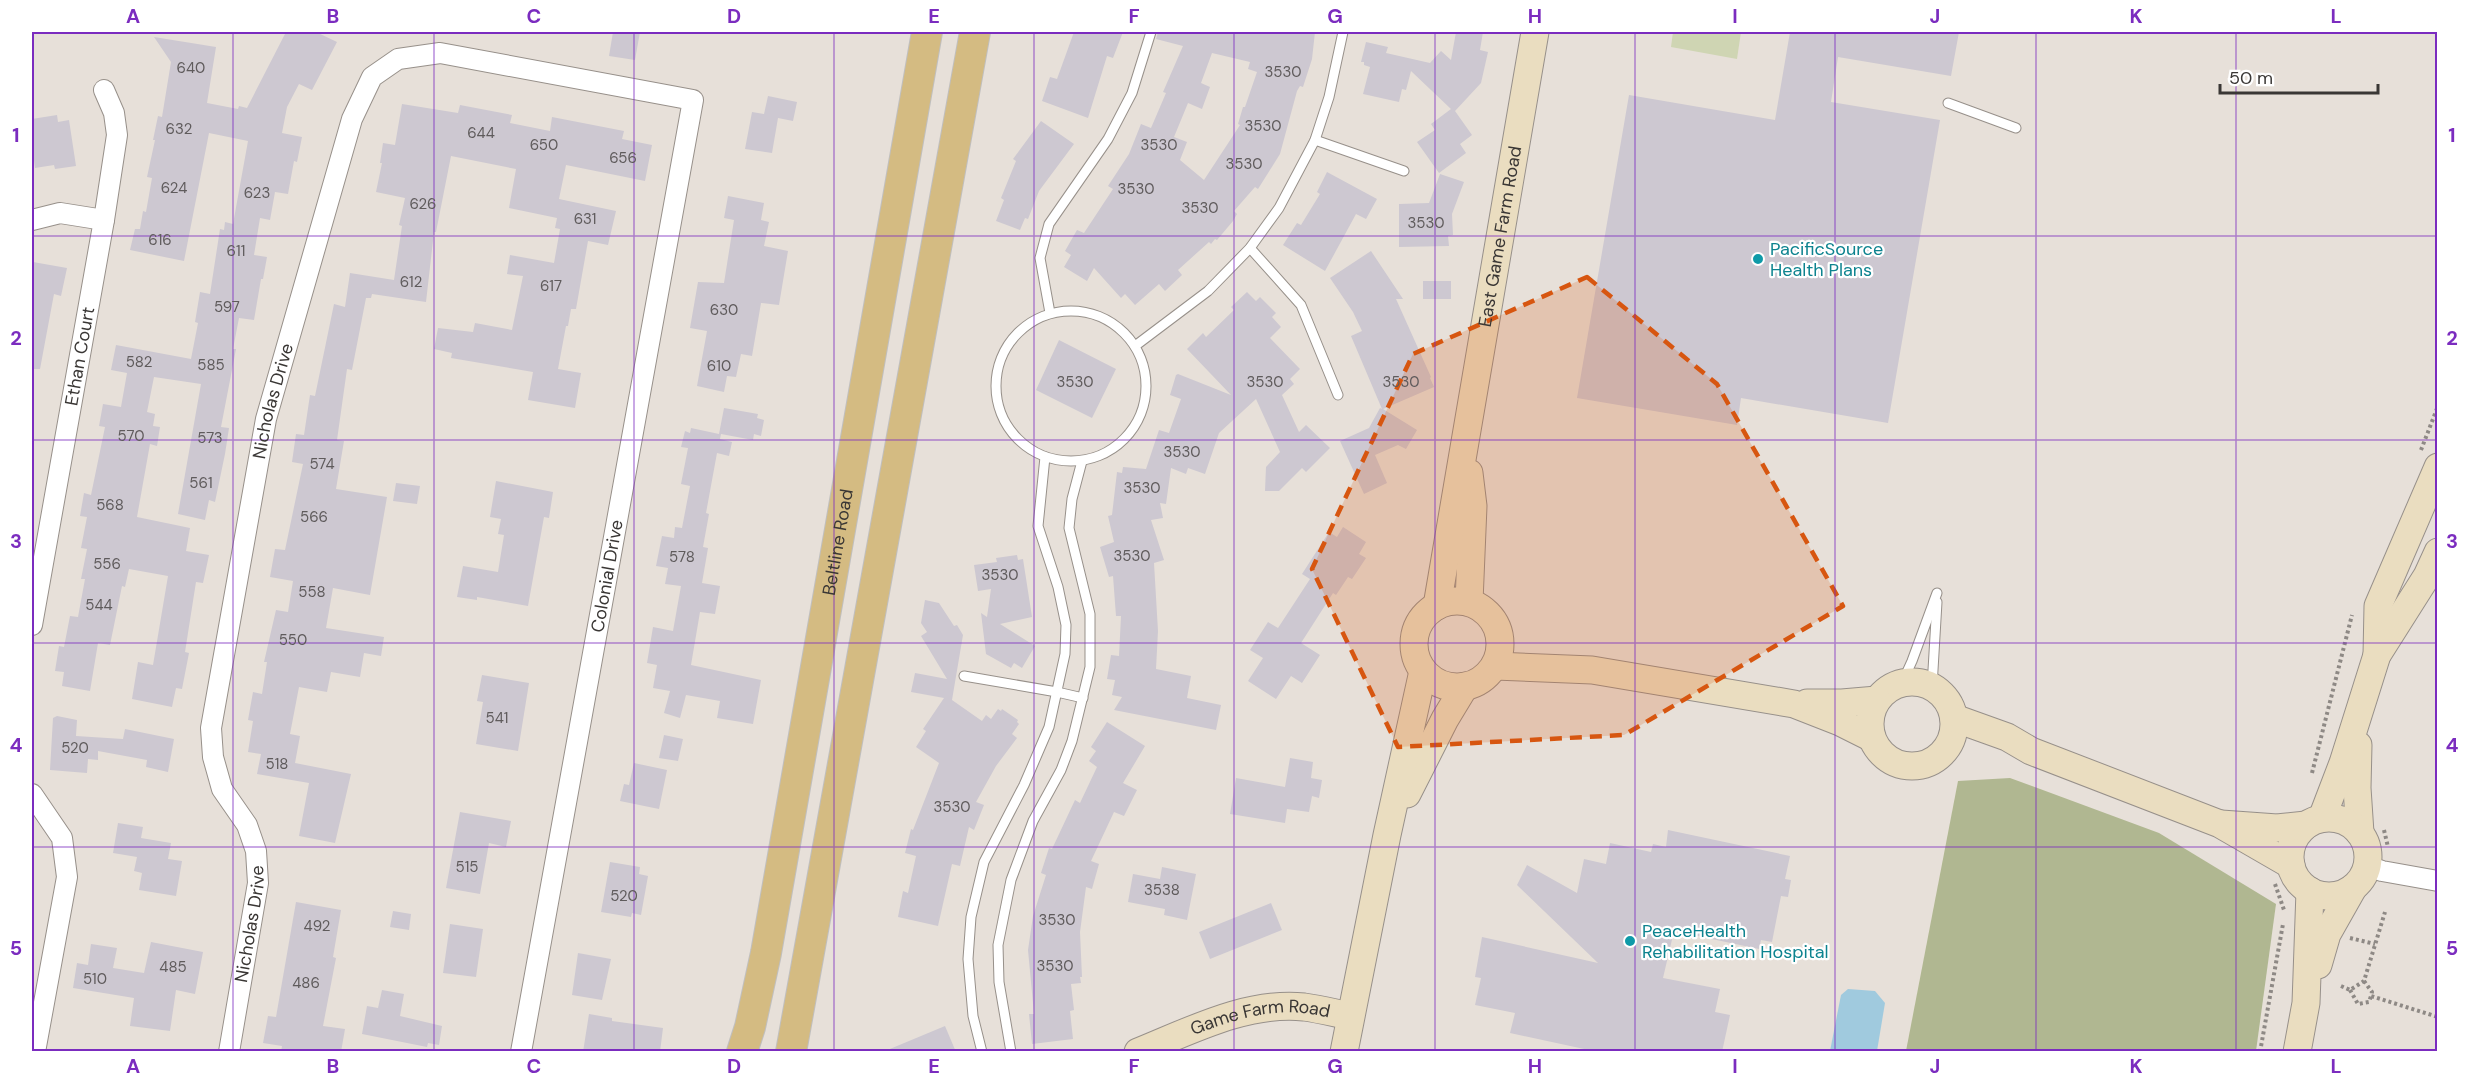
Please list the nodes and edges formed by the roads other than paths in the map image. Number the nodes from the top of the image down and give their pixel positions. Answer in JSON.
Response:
{"nodes":[{"id":1,"x":927,"y":32,"type":"edge"},
{"id":2,"x":975,"y":32,"type":"edge"},
{"id":3,"x":1151,"y":32,"type":"edge"},
{"id":4,"x":1343,"y":32,"type":"edge"},
{"id":5,"x":1534,"y":32,"type":"edge"},
{"id":6,"x":104,"y":90,"type":"dead end"},
{"id":7,"x":693,"y":100,"type":"joint"},
{"id":8,"x":1948,"y":103,"type":"dead end"},
{"id":9,"x":2016,"y":128,"type":"dead end"},
{"id":10,"x":1315,"y":140,"type":"junction"},
{"id":11,"x":1404,"y":171,"type":"dead end"},
{"id":12,"x":32,"y":220,"type":"edge"},
{"id":13,"x":104,"y":220,"type":"junction"},
{"id":14,"x":1250,"y":248,"type":"junction"},
{"id":15,"x":1050,"y":313,"type":"junction"},
{"id":16,"x":1135,"y":346,"type":"junction"},
{"id":17,"x":1338,"y":395,"type":"dead end"},
{"id":18,"x":1465,"y":442,"type":"junction"},
{"id":19,"x":1045,"y":457,"type":"junction"},
{"id":20,"x":1082,"y":461,"type":"junction"},
{"id":21,"x":2438,"y":467,"type":"edge"},
{"id":22,"x":2438,"y":552,"type":"edge"},
{"id":23,"x":1469,"y":602,"type":"junction"},
{"id":24,"x":1437,"y":606,"type":"junction"},
{"id":25,"x":32,"y":625,"type":"edge"},
{"id":26,"x":1498,"y":653,"type":"junction"},
{"id":27,"x":2377,"y":655,"type":"junction"},
{"id":28,"x":1424,"y":671,"type":"junction"},
{"id":29,"x":964,"y":676,"type":"dead end"},
{"id":30,"x":1902,"y":683,"type":"junction"},
{"id":31,"x":1465,"y":686,"type":"junction"},
{"id":32,"x":1932,"y":687,"type":"junction"},
{"id":33,"x":1057,"y":692,"type":"junction"},
{"id":34,"x":1083,"y":698,"type":"junction"},
{"id":35,"x":1877,"y":700,"type":"junction"},
{"id":36,"x":1794,"y":704,"type":"junction"},
{"id":37,"x":2360,"y":710,"type":"junction"},
{"id":38,"x":1954,"y":718,"type":"junction"},
{"id":39,"x":1872,"y":738,"type":"junction"},
{"id":40,"x":1949,"y":745,"type":"junction"},
{"id":41,"x":2031,"y":751,"type":"junction"},
{"id":42,"x":32,"y":794,"type":"edge"},
{"id":43,"x":2314,"y":822,"type":"junction"},
{"id":44,"x":2220,"y":824,"type":"junction"},
{"id":45,"x":2360,"y":833,"type":"junction"},
{"id":46,"x":1387,"y":835,"type":"junction"},
{"id":47,"x":2282,"y":873,"type":"junction"},
{"id":48,"x":2360,"y":877,"type":"junction"},
{"id":49,"x":2438,"y":881,"type":"edge"},
{"id":50,"x":2310,"y":891,"type":"junction"},
{"id":51,"x":2306,"y":1003,"type":"junction"},
{"id":52,"x":1350,"y":1016,"type":"junction"},
{"id":53,"x":796,"y":1042,"type":"edge"},
{"id":54,"x":35,"y":1052,"type":"edge"},
{"id":55,"x":229,"y":1052,"type":"edge"},
{"id":56,"x":521,"y":1052,"type":"edge"},
{"id":57,"x":742,"y":1052,"type":"edge"},
{"id":58,"x":982,"y":1052,"type":"edge"},
{"id":59,"x":1011,"y":1052,"type":"edge"},
{"id":60,"x":1138,"y":1052,"type":"edge"},
{"id":61,"x":1344,"y":1052,"type":"edge"},
{"id":62,"x":2297,"y":1052,"type":"edge"}],
"edges":[{"from":1,"to":57,"type":"main road","name":"Beltline Road"},
{"from":2,"to":53,"type":"main road"},
{"from":3,"to":15,"type":"lane"},
{"from":4,"to":10,"type":"lane"},
{"from":5,"to":18,"type":"street","name":"East Game Farm Road"},
{"from":6,"to":13,"type":"street","name":"Ethan Court"},
{"from":7,"to":55,"type":"street","name":"Nicholas Drive"},
{"from":7,"to":56,"type":"street","name":"Colonial Drive"},
{"from":8,"to":9,"type":"lane"},
{"from":10,"to":11,"type":"lane"},
{"from":10,"to":14,"type":"lane"},
{"from":12,"to":13,"type":"street"},
{"from":13,"to":25,"type":"street","name":"Ethan Court"},
{"from":14,"to":16,"type":"lane"},
{"from":14,"to":17,"type":"lane"},
{"from":15,"to":16,"type":"lane"},
{"from":15,"to":19,"type":"lane"},
{"from":16,"to":20,"type":"lane"},
{"from":18,"to":23,"type":"street","name":"East Game Farm Road"},
{"from":18,"to":24,"type":"street","name":"East Game Farm Road"},
{"from":19,"to":20,"type":"lane"},
{"from":19,"to":33,"type":"lane"},
{"from":20,"to":34,"type":"lane"},
{"from":21,"to":27,"type":"street"},
{"from":22,"to":27,"type":"street"},
{"from":23,"to":24,"type":"street"},
{"from":23,"to":26,"type":"street"},
{"from":24,"to":28,"type":"street"},
{"from":26,"to":31,"type":"street"},
{"from":26,"to":36,"type":"street"},
{"from":27,"to":37,"type":"street"},
{"from":28,"to":31,"type":"street"},
{"from":28,"to":46,"type":"street"},
{"from":29,"to":33,"type":"lane"},
{"from":30,"to":32,"type":"street"},
{"from":30,"to":32,"type":"lane"},
{"from":30,"to":35,"type":"street"},
{"from":31,"to":46,"type":"street"},
{"from":32,"to":38,"type":"street"},
{"from":33,"to":34,"type":"lane"},
{"from":33,"to":58,"type":"lane"},
{"from":34,"to":59,"type":"lane"},
{"from":35,"to":36,"type":"street"},
{"from":35,"to":39,"type":"street"},
{"from":36,"to":39,"type":"street"},
{"from":37,"to":43,"type":"street"},
{"from":37,"to":45,"type":"street"},
{"from":38,"to":40,"type":"street"},
{"from":38,"to":41,"type":"street"},
{"from":39,"to":40,"type":"street"},
{"from":40,"to":41,"type":"street"},
{"from":41,"to":44,"type":"street"},
{"from":42,"to":54,"type":"street"},
{"from":43,"to":44,"type":"street"},
{"from":43,"to":45,"type":"street"},
{"from":43,"to":47,"type":"street"},
{"from":44,"to":47,"type":"street"},
{"from":45,"to":48,"type":"street"},
{"from":46,"to":52,"type":"street"},
{"from":47,"to":50,"type":"street"},
{"from":48,"to":49,"type":"street"},
{"from":48,"to":50,"type":"street"},
{"from":48,"to":51,"type":"street"},
{"from":50,"to":51,"type":"street"},
{"from":51,"to":62,"type":"street"},
{"from":52,"to":60,"type":"street","name":"Game Farm Road"},
{"from":52,"to":61,"type":"street"}]}
